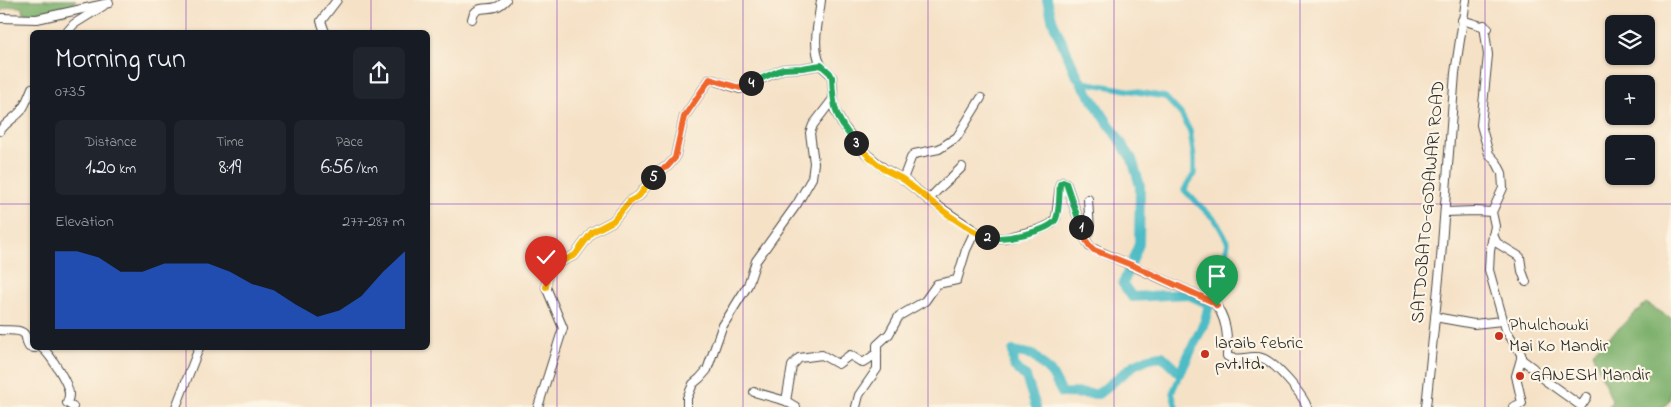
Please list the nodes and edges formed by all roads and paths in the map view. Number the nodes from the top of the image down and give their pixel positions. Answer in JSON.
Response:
{"nodes":[{"id":1,"x":337,"y":0,"type":"edge"},
{"id":2,"x":506,"y":0,"type":"edge"},
{"id":3,"x":821,"y":0,"type":"edge"},
{"id":4,"x":1466,"y":0,"type":"edge"},
{"id":5,"x":110,"y":1,"type":"edge"},
{"id":6,"x":0,"y":18,"type":"edge"},
{"id":7,"x":472,"y":19,"type":"dead end"},
{"id":8,"x":1462,"y":20,"type":"junction"},
{"id":9,"x":69,"y":30,"type":"edge"},
{"id":10,"x":324,"y":30,"type":"edge"},
{"id":11,"x":821,"y":65,"type":"junction"},
{"id":12,"x":30,"y":93,"type":"edge"},
{"id":13,"x":981,"y":98,"type":"dead end"},
{"id":14,"x":833,"y":99,"type":"junction"},
{"id":15,"x":0,"y":131,"type":"edge"},
{"id":16,"x":962,"y":168,"type":"dead end"},
{"id":17,"x":903,"y":179,"type":"junction"},
{"id":18,"x":1088,"y":199,"type":"dead end"},
{"id":19,"x":929,"y":200,"type":"junction"},
{"id":20,"x":1445,"y":212,"type":"junction"},
{"id":21,"x":1492,"y":212,"type":"junction"},
{"id":22,"x":976,"y":232,"type":"junction"},
{"id":23,"x":1493,"y":235,"type":"junction"},
{"id":24,"x":1085,"y":238,"type":"junction"},
{"id":25,"x":1526,"y":282,"type":"dead end"},
{"id":26,"x":1435,"y":317,"type":"junction"},
{"id":27,"x":1502,"y":321,"type":"junction"},
{"id":28,"x":0,"y":330,"type":"edge"},
{"id":29,"x":30,"y":347,"type":"edge"},
{"id":30,"x":44,"y":350,"type":"edge"},
{"id":31,"x":198,"y":350,"type":"edge"},
{"id":32,"x":876,"y":354,"type":"junction"},
{"id":33,"x":1521,"y":359,"type":"junction"},
{"id":34,"x":754,"y":392,"type":"dead end"},
{"id":35,"x":1587,"y":396,"type":"dead end"},
{"id":36,"x":786,"y":401,"type":"junction"},
{"id":37,"x":73,"y":407,"type":"edge"},
{"id":38,"x":176,"y":407,"type":"edge"},
{"id":39,"x":538,"y":407,"type":"edge"},
{"id":40,"x":687,"y":407,"type":"edge"},
{"id":41,"x":796,"y":407,"type":"edge"},
{"id":42,"x":856,"y":407,"type":"edge"},
{"id":43,"x":1307,"y":407,"type":"edge"},
{"id":44,"x":1426,"y":407,"type":"edge"},
{"id":45,"x":1513,"y":407,"type":"edge"}],
"edges":[{"from":1,"to":10,"type":"street"},
{"from":2,"to":7,"type":"street"},
{"from":3,"to":11,"type":"street"},
{"from":4,"to":8,"type":"street","name":"SATDOBATO-GODAWARI ROAD"},
{"from":5,"to":6,"type":"street"},
{"from":5,"to":9,"type":"street"},
{"from":8,"to":20,"type":"street","name":"SATDOBATO-GODAWARI ROAD"},
{"from":8,"to":21,"type":"street"},
{"from":11,"to":14,"type":"street"},
{"from":11,"to":39,"type":"street"},
{"from":12,"to":15,"type":"street"},
{"from":13,"to":17,"type":"street"},
{"from":14,"to":17,"type":"street"},
{"from":14,"to":40,"type":"street"},
{"from":16,"to":19,"type":"street"},
{"from":17,"to":19,"type":"street"},
{"from":18,"to":24,"type":"street"},
{"from":19,"to":22,"type":"street"},
{"from":20,"to":21,"type":"street"},
{"from":20,"to":26,"type":"street","name":"SATDOBATO-GODAWARI ROAD"},
{"from":21,"to":23,"type":"street"},
{"from":22,"to":24,"type":"street"},
{"from":22,"to":32,"type":"street"},
{"from":23,"to":25,"type":"street"},
{"from":23,"to":27,"type":"street"},
{"from":24,"to":43,"type":"street"},
{"from":26,"to":27,"type":"street"},
{"from":26,"to":44,"type":"street","name":"SATDOBATO-GODAWARI ROAD"},
{"from":27,"to":33,"type":"street"},
{"from":28,"to":29,"type":"street"},
{"from":30,"to":37,"type":"street"},
{"from":31,"to":38,"type":"street"},
{"from":32,"to":36,"type":"street"},
{"from":32,"to":42,"type":"street"},
{"from":33,"to":35,"type":"street"},
{"from":33,"to":45,"type":"street"},
{"from":34,"to":36,"type":"street"},
{"from":36,"to":41,"type":"street"}]}
